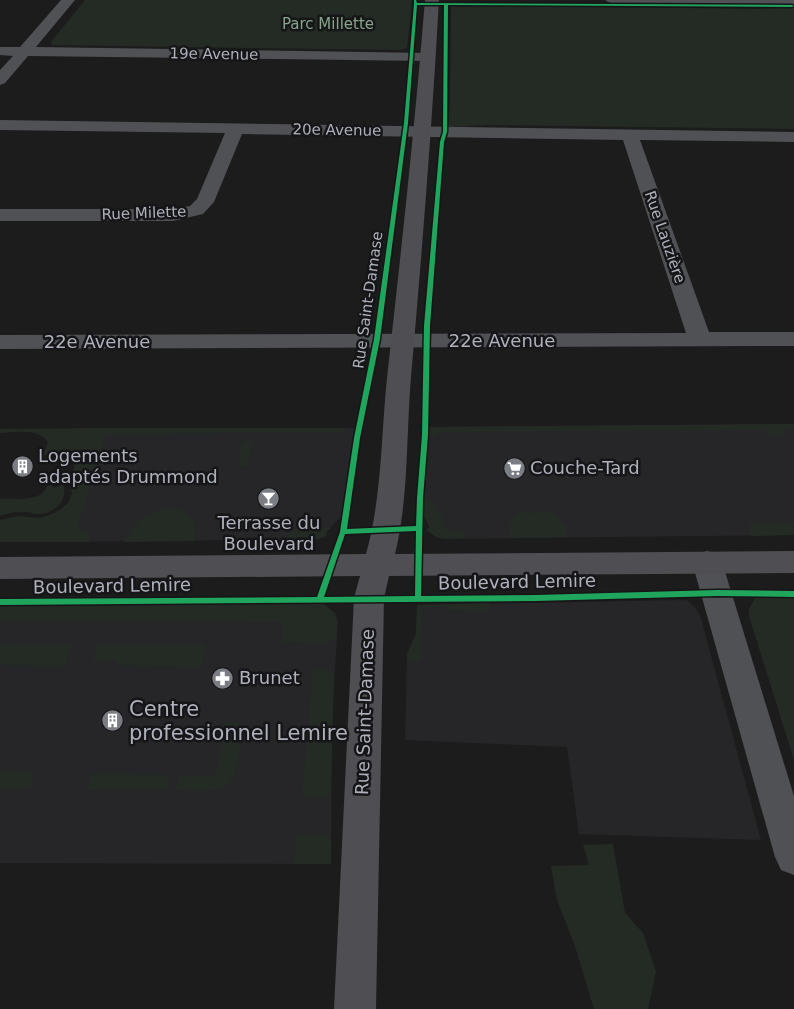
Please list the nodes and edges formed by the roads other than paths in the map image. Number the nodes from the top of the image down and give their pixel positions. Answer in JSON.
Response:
{"nodes":[{"id":1,"x":68,"y":0,"type":"edge"},
{"id":2,"x":432,"y":0,"type":"edge"},
{"id":3,"x":612,"y":0,"type":"edge"},
{"id":4,"x":794,"y":2,"type":"edge"},
{"id":5,"x":0,"y":51,"type":"edge"},
{"id":6,"x":24,"y":51,"type":"junction"},
{"id":7,"x":428,"y":57,"type":"junction"},
{"id":8,"x":0,"y":80,"type":"edge"},
{"id":9,"x":0,"y":125,"type":"edge"},
{"id":10,"x":236,"y":128,"type":"junction"},
{"id":11,"x":423,"y":131,"type":"junction"},
{"id":12,"x":630,"y":135,"type":"junction"},
{"id":13,"x":794,"y":137,"type":"edge"},
{"id":14,"x":0,"y":215,"type":"edge"},
{"id":15,"x":700,"y":339,"type":"junction"},
{"id":16,"x":794,"y":339,"type":"edge"},
{"id":17,"x":402,"y":340,"type":"junction"},
{"id":18,"x":0,"y":342,"type":"edge"},
{"id":19,"x":708,"y":562,"type":"junction"},
{"id":20,"x":794,"y":562,"type":"edge"},
{"id":21,"x":378,"y":564,"type":"junction"},
{"id":22,"x":0,"y":568,"type":"edge"},
{"id":23,"x":794,"y":857,"type":"edge"},
{"id":24,"x":355,"y":1009,"type":"edge"}],
"edges":[{"from":1,"to":6,"type":"street"},
{"from":2,"to":7,"type":"street","name":"Rue Saint-Damase"},
{"from":3,"to":4,"type":"street"},
{"from":5,"to":6,"type":"street","name":"19e Avenue"},
{"from":6,"to":7,"type":"street","name":"19e Avenue"},
{"from":6,"to":8,"type":"street"},
{"from":7,"to":11,"type":"street","name":"Rue Saint-Damase"},
{"from":9,"to":10,"type":"street","name":"20e Avenue"},
{"from":10,"to":11,"type":"street","name":"20e Avenue"},
{"from":10,"to":14,"type":"street","name":"Rue Milette"},
{"from":11,"to":12,"type":"street","name":"20e Avenue"},
{"from":11,"to":17,"type":"street","name":"Rue Saint-Damase"},
{"from":12,"to":13,"type":"street","name":"20e Avenue"},
{"from":12,"to":15,"type":"street","name":"Rue Lauzière"},
{"from":15,"to":16,"type":"street","name":"22e Avenue"},
{"from":15,"to":17,"type":"street","name":"22e Avenue"},
{"from":17,"to":18,"type":"street","name":"22e Avenue"},
{"from":17,"to":21,"type":"street","name":"Rue Saint-Damase"},
{"from":19,"to":20,"type":"street","name":"Boulevard Lemire"},
{"from":19,"to":21,"type":"street","name":"Boulevard Lemire"},
{"from":19,"to":23,"type":"street"},
{"from":21,"to":22,"type":"street","name":"Boulevard Lemire"},
{"from":21,"to":24,"type":"street","name":"Rue Saint-Damase"}]}
